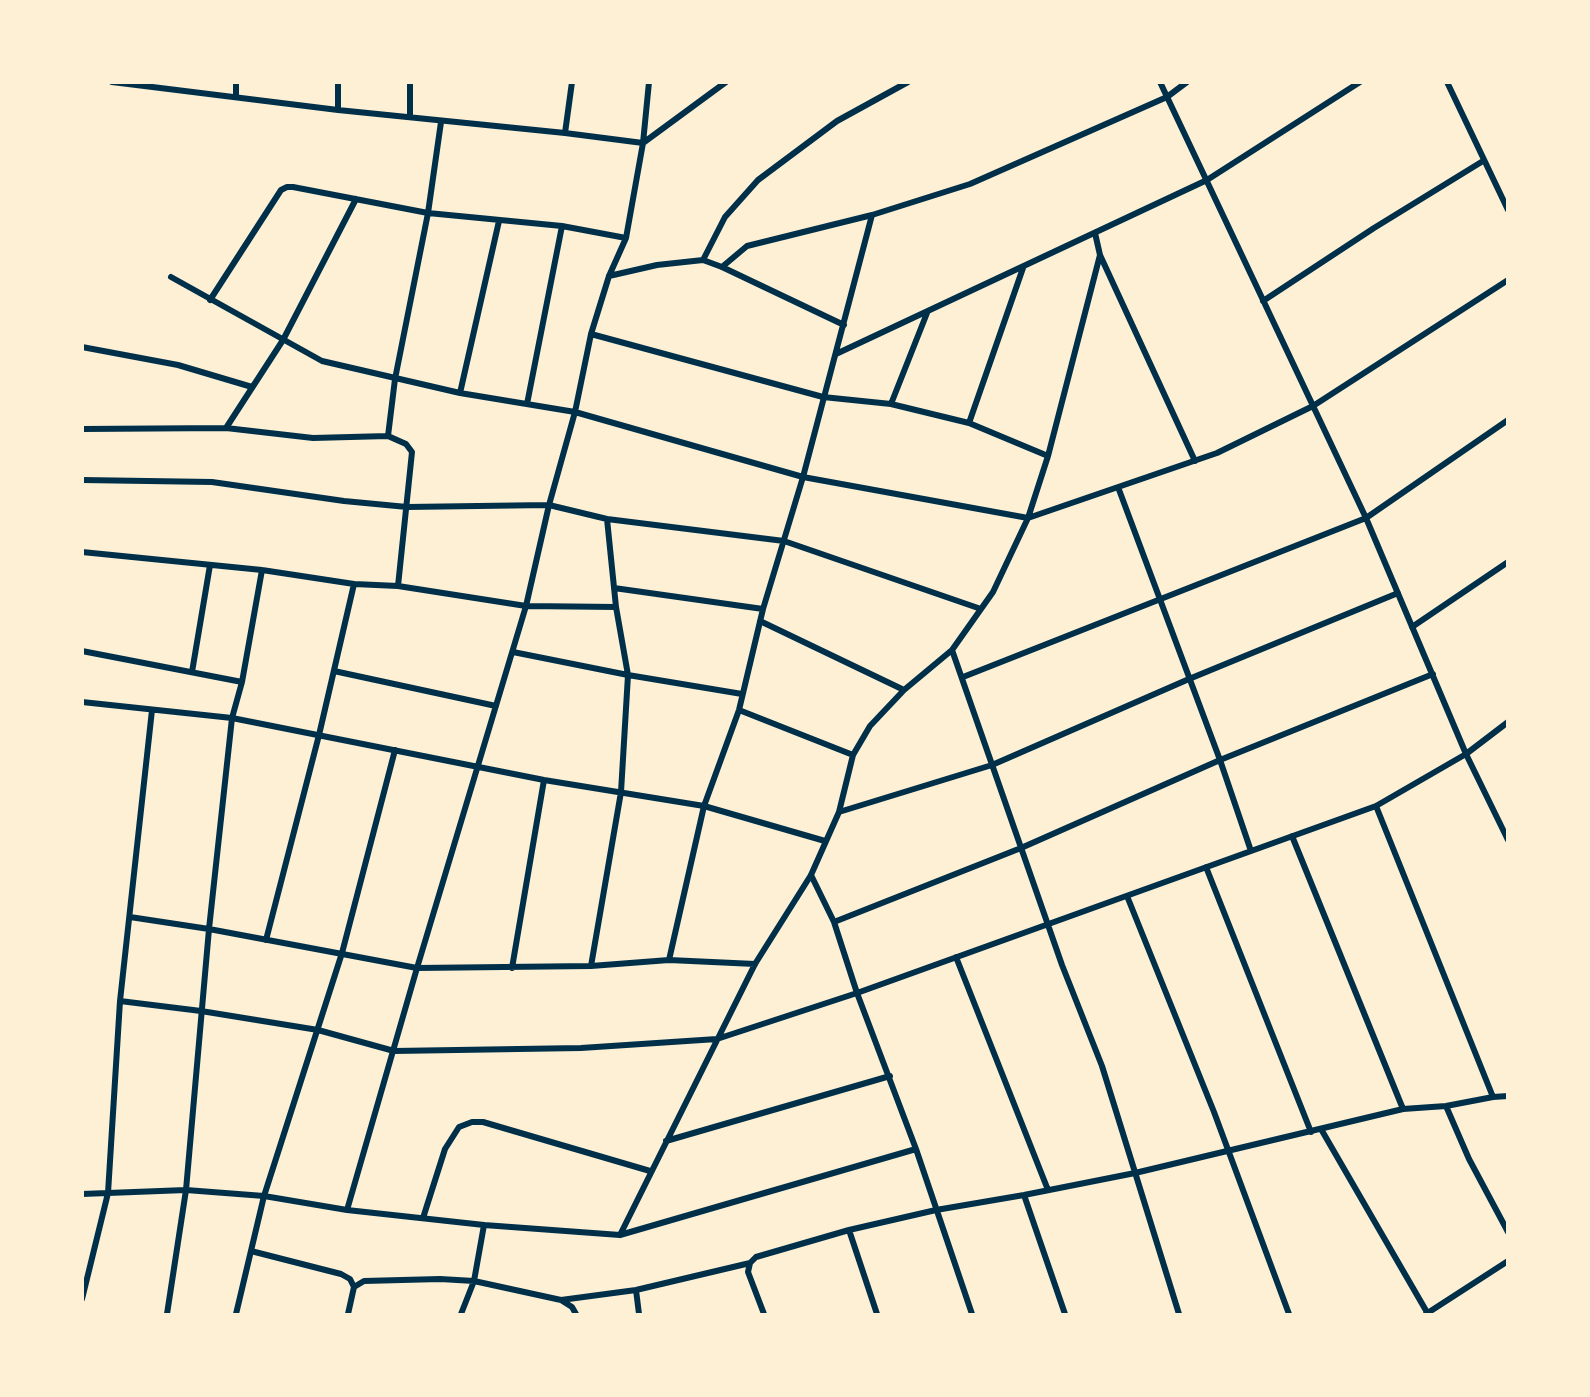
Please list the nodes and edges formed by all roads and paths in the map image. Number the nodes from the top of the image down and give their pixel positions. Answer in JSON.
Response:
{"nodes":[{"id":1,"x":112,"y":82,"type":"edge"},
{"id":2,"x":236,"y":82,"type":"edge"},
{"id":3,"x":338,"y":82,"type":"edge"},
{"id":4,"x":410,"y":82,"type":"edge"},
{"id":5,"x":572,"y":82,"type":"edge"},
{"id":6,"x":649,"y":82,"type":"edge"},
{"id":7,"x":726,"y":82,"type":"edge"},
{"id":8,"x":908,"y":82,"type":"edge"},
{"id":9,"x":1160,"y":82,"type":"edge"},
{"id":10,"x":1187,"y":82,"type":"edge"},
{"id":11,"x":1360,"y":82,"type":"edge"},
{"id":12,"x":1446,"y":82,"type":"edge"},
{"id":13,"x":143,"y":84,"type":"edge"},
{"id":14,"x":236,"y":96,"type":"junction"},
{"id":15,"x":1167,"y":97,"type":"junction"},
{"id":16,"x":339,"y":110,"type":"junction"},
{"id":17,"x":410,"y":117,"type":"junction"},
{"id":18,"x":441,"y":122,"type":"junction"},
{"id":19,"x":565,"y":133,"type":"junction"},
{"id":20,"x":643,"y":143,"type":"junction"},
{"id":21,"x":1483,"y":161,"type":"junction"},
{"id":22,"x":1207,"y":180,"type":"junction"},
{"id":23,"x":356,"y":199,"type":"junction"},
{"id":24,"x":1506,"y":205,"type":"edge"},
{"id":25,"x":428,"y":213,"type":"junction"},
{"id":26,"x":872,"y":215,"type":"junction"},
{"id":27,"x":499,"y":221,"type":"junction"},
{"id":28,"x":562,"y":226,"type":"junction"},
{"id":29,"x":1095,"y":232,"type":"junction"},
{"id":30,"x":626,"y":238,"type":"junction"},
{"id":31,"x":1100,"y":255,"type":"junction"},
{"id":32,"x":703,"y":260,"type":"junction"},
{"id":33,"x":722,"y":267,"type":"junction"},
{"id":34,"x":1023,"y":268,"type":"junction"},
{"id":35,"x":609,"y":276,"type":"junction"},
{"id":36,"x":171,"y":278,"type":"dead end"},
{"id":37,"x":1508,"y":280,"type":"edge"},
{"id":38,"x":210,"y":300,"type":"junction"},
{"id":39,"x":1263,"y":301,"type":"junction"},
{"id":40,"x":927,"y":313,"type":"junction"},
{"id":41,"x":844,"y":325,"type":"junction"},
{"id":42,"x":591,"y":334,"type":"junction"},
{"id":43,"x":283,"y":340,"type":"junction"},
{"id":44,"x":82,"y":347,"type":"edge"},
{"id":45,"x":836,"y":354,"type":"junction"},
{"id":46,"x":395,"y":380,"type":"junction"},
{"id":47,"x":252,"y":387,"type":"junction"},
{"id":48,"x":460,"y":393,"type":"junction"},
{"id":49,"x":823,"y":398,"type":"junction"},
{"id":50,"x":527,"y":404,"type":"junction"},
{"id":51,"x":891,"y":404,"type":"junction"},
{"id":52,"x":1313,"y":406,"type":"junction"},
{"id":53,"x":575,"y":412,"type":"junction"},
{"id":54,"x":1508,"y":420,"type":"edge"},
{"id":55,"x":969,"y":423,"type":"junction"},
{"id":56,"x":226,"y":428,"type":"junction"},
{"id":57,"x":82,"y":429,"type":"edge"},
{"id":58,"x":388,"y":436,"type":"junction"},
{"id":59,"x":1048,"y":456,"type":"junction"},
{"id":60,"x":1195,"y":461,"type":"junction"},
{"id":61,"x":803,"y":477,"type":"junction"},
{"id":62,"x":82,"y":480,"type":"edge"},
{"id":63,"x":1118,"y":487,"type":"junction"},
{"id":64,"x":549,"y":505,"type":"junction"},
{"id":65,"x":407,"y":507,"type":"junction"},
{"id":66,"x":1028,"y":518,"type":"junction"},
{"id":67,"x":1366,"y":518,"type":"junction"},
{"id":68,"x":607,"y":519,"type":"junction"},
{"id":69,"x":784,"y":541,"type":"junction"},
{"id":70,"x":82,"y":552,"type":"edge"},
{"id":71,"x":1508,"y":562,"type":"edge"},
{"id":72,"x":210,"y":565,"type":"junction"},
{"id":73,"x":262,"y":570,"type":"junction"},
{"id":74,"x":354,"y":584,"type":"junction"},
{"id":75,"x":398,"y":586,"type":"junction"},
{"id":76,"x":614,"y":588,"type":"junction"},
{"id":77,"x":1398,"y":593,"type":"junction"},
{"id":78,"x":1159,"y":599,"type":"junction"},
{"id":79,"x":526,"y":606,"type":"junction"},
{"id":80,"x":616,"y":607,"type":"junction"},
{"id":81,"x":763,"y":609,"type":"junction"},
{"id":82,"x":981,"y":609,"type":"junction"},
{"id":83,"x":760,"y":621,"type":"junction"},
{"id":84,"x":1412,"y":627,"type":"junction"},
{"id":85,"x":952,"y":650,"type":"junction"},
{"id":86,"x":82,"y":651,"type":"edge"},
{"id":87,"x":513,"y":652,"type":"junction"},
{"id":88,"x":334,"y":670,"type":"junction"},
{"id":89,"x":192,"y":672,"type":"junction"},
{"id":90,"x":1433,"y":674,"type":"junction"},
{"id":91,"x":628,"y":675,"type":"junction"},
{"id":92,"x":963,"y":678,"type":"junction"},
{"id":93,"x":1189,"y":679,"type":"junction"},
{"id":94,"x":242,"y":682,"type":"junction"},
{"id":95,"x":904,"y":690,"type":"junction"},
{"id":96,"x":742,"y":694,"type":"junction"},
{"id":97,"x":82,"y":702,"type":"edge"},
{"id":98,"x":496,"y":706,"type":"junction"},
{"id":99,"x":152,"y":710,"type":"junction"},
{"id":100,"x":739,"y":710,"type":"junction"},
{"id":101,"x":232,"y":718,"type":"junction"},
{"id":102,"x":1508,"y":722,"type":"edge"},
{"id":103,"x":319,"y":735,"type":"junction"},
{"id":104,"x":395,"y":750,"type":"junction"},
{"id":105,"x":1466,"y":754,"type":"junction"},
{"id":106,"x":853,"y":755,"type":"junction"},
{"id":107,"x":1220,"y":760,"type":"junction"},
{"id":108,"x":992,"y":765,"type":"junction"},
{"id":109,"x":477,"y":766,"type":"junction"},
{"id":110,"x":544,"y":780,"type":"junction"},
{"id":111,"x":621,"y":792,"type":"junction"},
{"id":112,"x":705,"y":806,"type":"junction"},
{"id":113,"x":1376,"y":806,"type":"junction"},
{"id":114,"x":839,"y":812,"type":"junction"},
{"id":115,"x":1292,"y":836,"type":"junction"},
{"id":116,"x":1508,"y":840,"type":"edge"},
{"id":117,"x":825,"y":841,"type":"junction"},
{"id":118,"x":1021,"y":848,"type":"junction"},
{"id":119,"x":1251,"y":851,"type":"junction"},
{"id":120,"x":1206,"y":867,"type":"junction"},
{"id":121,"x":811,"y":875,"type":"junction"},
{"id":122,"x":1127,"y":896,"type":"junction"},
{"id":123,"x":130,"y":917,"type":"junction"},
{"id":124,"x":834,"y":922,"type":"junction"},
{"id":125,"x":1048,"y":924,"type":"junction"},
{"id":126,"x":209,"y":929,"type":"junction"},
{"id":127,"x":266,"y":940,"type":"junction"},
{"id":128,"x":342,"y":952,"type":"junction"},
{"id":129,"x":956,"y":957,"type":"junction"},
{"id":130,"x":669,"y":960,"type":"junction"},
{"id":131,"x":755,"y":964,"type":"junction"},
{"id":132,"x":591,"y":966,"type":"junction"},
{"id":133,"x":417,"y":968,"type":"junction"},
{"id":134,"x":512,"y":968,"type":"junction"},
{"id":135,"x":857,"y":993,"type":"junction"},
{"id":136,"x":120,"y":1001,"type":"junction"},
{"id":137,"x":201,"y":1011,"type":"junction"},
{"id":138,"x":318,"y":1030,"type":"junction"},
{"id":139,"x":717,"y":1039,"type":"junction"},
{"id":140,"x":394,"y":1051,"type":"junction"},
{"id":141,"x":890,"y":1076,"type":"junction"},
{"id":142,"x":1508,"y":1096,"type":"edge"},
{"id":143,"x":1493,"y":1097,"type":"junction"},
{"id":144,"x":1446,"y":1106,"type":"junction"},
{"id":145,"x":1403,"y":1109,"type":"junction"},
{"id":146,"x":1321,"y":1129,"type":"junction"},
{"id":147,"x":1311,"y":1132,"type":"junction"},
{"id":148,"x":666,"y":1141,"type":"junction"},
{"id":149,"x":916,"y":1149,"type":"junction"},
{"id":150,"x":1227,"y":1150,"type":"junction"},
{"id":151,"x":650,"y":1171,"type":"junction"},
{"id":152,"x":1135,"y":1173,"type":"junction"},
{"id":153,"x":186,"y":1190,"type":"junction"},
{"id":154,"x":1048,"y":1190,"type":"junction"},
{"id":155,"x":108,"y":1193,"type":"junction"},
{"id":156,"x":82,"y":1194,"type":"edge"},
{"id":157,"x":1024,"y":1195,"type":"junction"},
{"id":158,"x":264,"y":1196,"type":"junction"},
{"id":159,"x":347,"y":1210,"type":"junction"},
{"id":160,"x":936,"y":1210,"type":"junction"},
{"id":161,"x":423,"y":1218,"type":"junction"},
{"id":162,"x":484,"y":1225,"type":"junction"},
{"id":163,"x":849,"y":1230,"type":"junction"},
{"id":164,"x":1508,"y":1232,"type":"edge"},
{"id":165,"x":620,"y":1235,"type":"junction"},
{"id":166,"x":251,"y":1251,"type":"junction"},
{"id":167,"x":1508,"y":1261,"type":"edge"},
{"id":168,"x":750,"y":1263,"type":"junction"},
{"id":169,"x":474,"y":1281,"type":"junction"},
{"id":170,"x":354,"y":1287,"type":"junction"},
{"id":171,"x":636,"y":1290,"type":"junction"},
{"id":172,"x":82,"y":1299,"type":"edge"},
{"id":173,"x":561,"y":1300,"type":"junction"},
{"id":174,"x":166,"y":1314,"type":"edge"},
{"id":175,"x":236,"y":1314,"type":"edge"},
{"id":176,"x":348,"y":1314,"type":"edge"},
{"id":177,"x":461,"y":1314,"type":"edge"},
{"id":178,"x":576,"y":1314,"type":"edge"},
{"id":179,"x":639,"y":1314,"type":"edge"},
{"id":180,"x":764,"y":1314,"type":"edge"},
{"id":181,"x":877,"y":1314,"type":"edge"},
{"id":182,"x":972,"y":1314,"type":"edge"},
{"id":183,"x":1065,"y":1314,"type":"edge"},
{"id":184,"x":1179,"y":1314,"type":"edge"},
{"id":185,"x":1289,"y":1314,"type":"edge"},
{"id":186,"x":1427,"y":1314,"type":"edge"}],
"edges":[{"from":1,"to":13,"type":"street"},
{"from":2,"to":14,"type":"street"},
{"from":3,"to":16,"type":"street"},
{"from":4,"to":17,"type":"street"},
{"from":5,"to":19,"type":"street"},
{"from":6,"to":20,"type":"street"},
{"from":7,"to":20,"type":"street"},
{"from":8,"to":32,"type":"street"},
{"from":9,"to":15,"type":"street"},
{"from":10,"to":15,"type":"street"},
{"from":11,"to":22,"type":"street"},
{"from":12,"to":21,"type":"street"},
{"from":13,"to":14,"type":"street"},
{"from":14,"to":16,"type":"street"},
{"from":15,"to":22,"type":"street"},
{"from":15,"to":26,"type":"street"},
{"from":16,"to":17,"type":"street"},
{"from":17,"to":18,"type":"street"},
{"from":18,"to":19,"type":"street"},
{"from":18,"to":25,"type":"street"},
{"from":19,"to":20,"type":"street"},
{"from":20,"to":30,"type":"street"},
{"from":21,"to":24,"type":"street"},
{"from":21,"to":39,"type":"street"},
{"from":22,"to":29,"type":"street"},
{"from":22,"to":39,"type":"street"},
{"from":23,"to":25,"type":"street"},
{"from":23,"to":38,"type":"street"},
{"from":23,"to":43,"type":"street"},
{"from":25,"to":27,"type":"street"},
{"from":25,"to":46,"type":"street"},
{"from":26,"to":33,"type":"street"},
{"from":26,"to":41,"type":"street"},
{"from":27,"to":28,"type":"street"},
{"from":27,"to":48,"type":"street"},
{"from":28,"to":30,"type":"street"},
{"from":28,"to":50,"type":"street"},
{"from":29,"to":31,"type":"street"},
{"from":29,"to":34,"type":"street"},
{"from":30,"to":35,"type":"street"},
{"from":31,"to":59,"type":"street"},
{"from":31,"to":60,"type":"street"},
{"from":32,"to":33,"type":"street"},
{"from":32,"to":35,"type":"street"},
{"from":33,"to":41,"type":"street"},
{"from":34,"to":40,"type":"street"},
{"from":34,"to":55,"type":"street"},
{"from":35,"to":42,"type":"street"},
{"from":36,"to":38,"type":"street"},
{"from":37,"to":52,"type":"street"},
{"from":38,"to":43,"type":"street"},
{"from":39,"to":52,"type":"street"},
{"from":40,"to":45,"type":"street"},
{"from":40,"to":51,"type":"street"},
{"from":41,"to":45,"type":"street"},
{"from":42,"to":49,"type":"street"},
{"from":42,"to":53,"type":"street"},
{"from":43,"to":46,"type":"street"},
{"from":43,"to":47,"type":"street"},
{"from":44,"to":47,"type":"street"},
{"from":45,"to":49,"type":"street"},
{"from":46,"to":48,"type":"street"},
{"from":46,"to":58,"type":"street"},
{"from":47,"to":56,"type":"street"},
{"from":48,"to":50,"type":"street"},
{"from":49,"to":51,"type":"street"},
{"from":49,"to":61,"type":"street"},
{"from":50,"to":53,"type":"street"},
{"from":51,"to":55,"type":"street"},
{"from":52,"to":60,"type":"street"},
{"from":52,"to":67,"type":"street"},
{"from":53,"to":61,"type":"street"},
{"from":53,"to":64,"type":"street"},
{"from":54,"to":67,"type":"street"},
{"from":55,"to":59,"type":"street"},
{"from":56,"to":57,"type":"street"},
{"from":56,"to":58,"type":"street"},
{"from":58,"to":65,"type":"street"},
{"from":59,"to":66,"type":"street"},
{"from":60,"to":63,"type":"street"},
{"from":61,"to":66,"type":"street"},
{"from":61,"to":69,"type":"street"},
{"from":62,"to":65,"type":"street"},
{"from":63,"to":66,"type":"street"},
{"from":63,"to":78,"type":"street"},
{"from":64,"to":65,"type":"street"},
{"from":64,"to":68,"type":"street"},
{"from":64,"to":79,"type":"street"},
{"from":65,"to":75,"type":"street"},
{"from":66,"to":82,"type":"street"},
{"from":67,"to":77,"type":"street"},
{"from":67,"to":78,"type":"street"},
{"from":68,"to":69,"type":"street"},
{"from":68,"to":76,"type":"street"},
{"from":69,"to":81,"type":"street"},
{"from":69,"to":82,"type":"street"},
{"from":70,"to":72,"type":"street"},
{"from":71,"to":84,"type":"street"},
{"from":72,"to":73,"type":"street"},
{"from":72,"to":89,"type":"street"},
{"from":73,"to":74,"type":"street"},
{"from":73,"to":94,"type":"street"},
{"from":74,"to":75,"type":"street"},
{"from":74,"to":88,"type":"street"},
{"from":75,"to":79,"type":"street"},
{"from":76,"to":80,"type":"street"},
{"from":76,"to":81,"type":"street"},
{"from":77,"to":84,"type":"street"},
{"from":77,"to":93,"type":"street"},
{"from":78,"to":92,"type":"street"},
{"from":78,"to":93,"type":"street"},
{"from":79,"to":80,"type":"street"},
{"from":79,"to":87,"type":"street"},
{"from":80,"to":91,"type":"street"},
{"from":81,"to":83,"type":"street"},
{"from":82,"to":85,"type":"street"},
{"from":83,"to":95,"type":"street"},
{"from":83,"to":96,"type":"street"},
{"from":84,"to":90,"type":"street"},
{"from":85,"to":92,"type":"street"},
{"from":85,"to":95,"type":"street"},
{"from":86,"to":89,"type":"street"},
{"from":87,"to":91,"type":"street"},
{"from":87,"to":98,"type":"street"},
{"from":88,"to":98,"type":"street"},
{"from":88,"to":103,"type":"street"},
{"from":89,"to":94,"type":"street"},
{"from":90,"to":105,"type":"street"},
{"from":90,"to":107,"type":"street"},
{"from":91,"to":96,"type":"street"},
{"from":91,"to":111,"type":"street"},
{"from":92,"to":108,"type":"street"},
{"from":93,"to":107,"type":"street"},
{"from":93,"to":108,"type":"street"},
{"from":94,"to":101,"type":"street"},
{"from":95,"to":106,"type":"street"},
{"from":96,"to":100,"type":"street"},
{"from":97,"to":99,"type":"street"},
{"from":98,"to":109,"type":"street"},
{"from":99,"to":101,"type":"street"},
{"from":99,"to":123,"type":"street"},
{"from":100,"to":106,"type":"street"},
{"from":100,"to":112,"type":"street"},
{"from":101,"to":103,"type":"street"},
{"from":101,"to":126,"type":"street"},
{"from":102,"to":105,"type":"street"},
{"from":103,"to":104,"type":"street"},
{"from":103,"to":127,"type":"street"},
{"from":104,"to":109,"type":"street"},
{"from":104,"to":128,"type":"street"},
{"from":105,"to":113,"type":"street"},
{"from":105,"to":116,"type":"street"},
{"from":106,"to":114,"type":"street"},
{"from":107,"to":118,"type":"street"},
{"from":107,"to":119,"type":"street"},
{"from":108,"to":114,"type":"street"},
{"from":108,"to":118,"type":"street"},
{"from":109,"to":110,"type":"street"},
{"from":109,"to":133,"type":"street"},
{"from":110,"to":111,"type":"street"},
{"from":110,"to":134,"type":"street"},
{"from":111,"to":112,"type":"street"},
{"from":111,"to":132,"type":"street"},
{"from":112,"to":117,"type":"street"},
{"from":112,"to":130,"type":"street"},
{"from":113,"to":115,"type":"street"},
{"from":113,"to":143,"type":"street"},
{"from":114,"to":117,"type":"street"},
{"from":115,"to":119,"type":"street"},
{"from":115,"to":145,"type":"street"},
{"from":117,"to":121,"type":"street"},
{"from":118,"to":124,"type":"street"},
{"from":118,"to":125,"type":"street"},
{"from":119,"to":120,"type":"street"},
{"from":120,"to":122,"type":"street"},
{"from":120,"to":147,"type":"street"},
{"from":121,"to":124,"type":"street"},
{"from":121,"to":131,"type":"street"},
{"from":122,"to":125,"type":"street"},
{"from":122,"to":150,"type":"street"},
{"from":123,"to":126,"type":"street"},
{"from":123,"to":136,"type":"street"},
{"from":124,"to":135,"type":"street"},
{"from":125,"to":129,"type":"street"},
{"from":125,"to":152,"type":"street"},
{"from":126,"to":127,"type":"street"},
{"from":126,"to":137,"type":"street"},
{"from":127,"to":128,"type":"street"},
{"from":128,"to":133,"type":"street"},
{"from":128,"to":138,"type":"street"},
{"from":129,"to":135,"type":"street"},
{"from":129,"to":154,"type":"street"},
{"from":130,"to":131,"type":"street"},
{"from":130,"to":132,"type":"street"},
{"from":131,"to":139,"type":"street"},
{"from":132,"to":134,"type":"street"},
{"from":133,"to":134,"type":"street"},
{"from":133,"to":140,"type":"street"},
{"from":135,"to":139,"type":"street"},
{"from":135,"to":141,"type":"street"},
{"from":136,"to":137,"type":"street"},
{"from":136,"to":155,"type":"street"},
{"from":137,"to":138,"type":"street"},
{"from":137,"to":153,"type":"street"},
{"from":138,"to":140,"type":"street"},
{"from":138,"to":158,"type":"street"},
{"from":139,"to":140,"type":"street"},
{"from":139,"to":148,"type":"street"},
{"from":140,"to":159,"type":"street"},
{"from":141,"to":148,"type":"street"},
{"from":141,"to":149,"type":"street"},
{"from":142,"to":143,"type":"street"},
{"from":143,"to":144,"type":"street"},
{"from":144,"to":145,"type":"street"},
{"from":144,"to":164,"type":"street"},
{"from":145,"to":146,"type":"street"},
{"from":146,"to":147,"type":"street"},
{"from":146,"to":186,"type":"street"},
{"from":147,"to":150,"type":"street"},
{"from":148,"to":151,"type":"street"},
{"from":149,"to":160,"type":"street"},
{"from":149,"to":165,"type":"street"},
{"from":150,"to":152,"type":"street"},
{"from":150,"to":185,"type":"street"},
{"from":151,"to":161,"type":"street"},
{"from":151,"to":165,"type":"street"},
{"from":152,"to":154,"type":"street"},
{"from":152,"to":184,"type":"street"},
{"from":153,"to":155,"type":"street"},
{"from":153,"to":158,"type":"street"},
{"from":153,"to":174,"type":"street"},
{"from":154,"to":157,"type":"street"},
{"from":155,"to":156,"type":"street"},
{"from":155,"to":172,"type":"street"},
{"from":157,"to":160,"type":"street"},
{"from":157,"to":183,"type":"street"},
{"from":158,"to":159,"type":"street"},
{"from":158,"to":166,"type":"street"},
{"from":159,"to":161,"type":"street"},
{"from":160,"to":163,"type":"street"},
{"from":160,"to":182,"type":"street"},
{"from":161,"to":162,"type":"street"},
{"from":162,"to":165,"type":"street"},
{"from":162,"to":169,"type":"street"},
{"from":163,"to":168,"type":"street"},
{"from":163,"to":181,"type":"street"},
{"from":166,"to":170,"type":"street"},
{"from":166,"to":175,"type":"street"},
{"from":167,"to":186,"type":"street"},
{"from":168,"to":171,"type":"street"},
{"from":168,"to":180,"type":"street"},
{"from":169,"to":170,"type":"street"},
{"from":169,"to":173,"type":"street"},
{"from":169,"to":177,"type":"street"},
{"from":170,"to":176,"type":"street"},
{"from":171,"to":173,"type":"street"},
{"from":171,"to":179,"type":"street"},
{"from":173,"to":178,"type":"street"}]}
